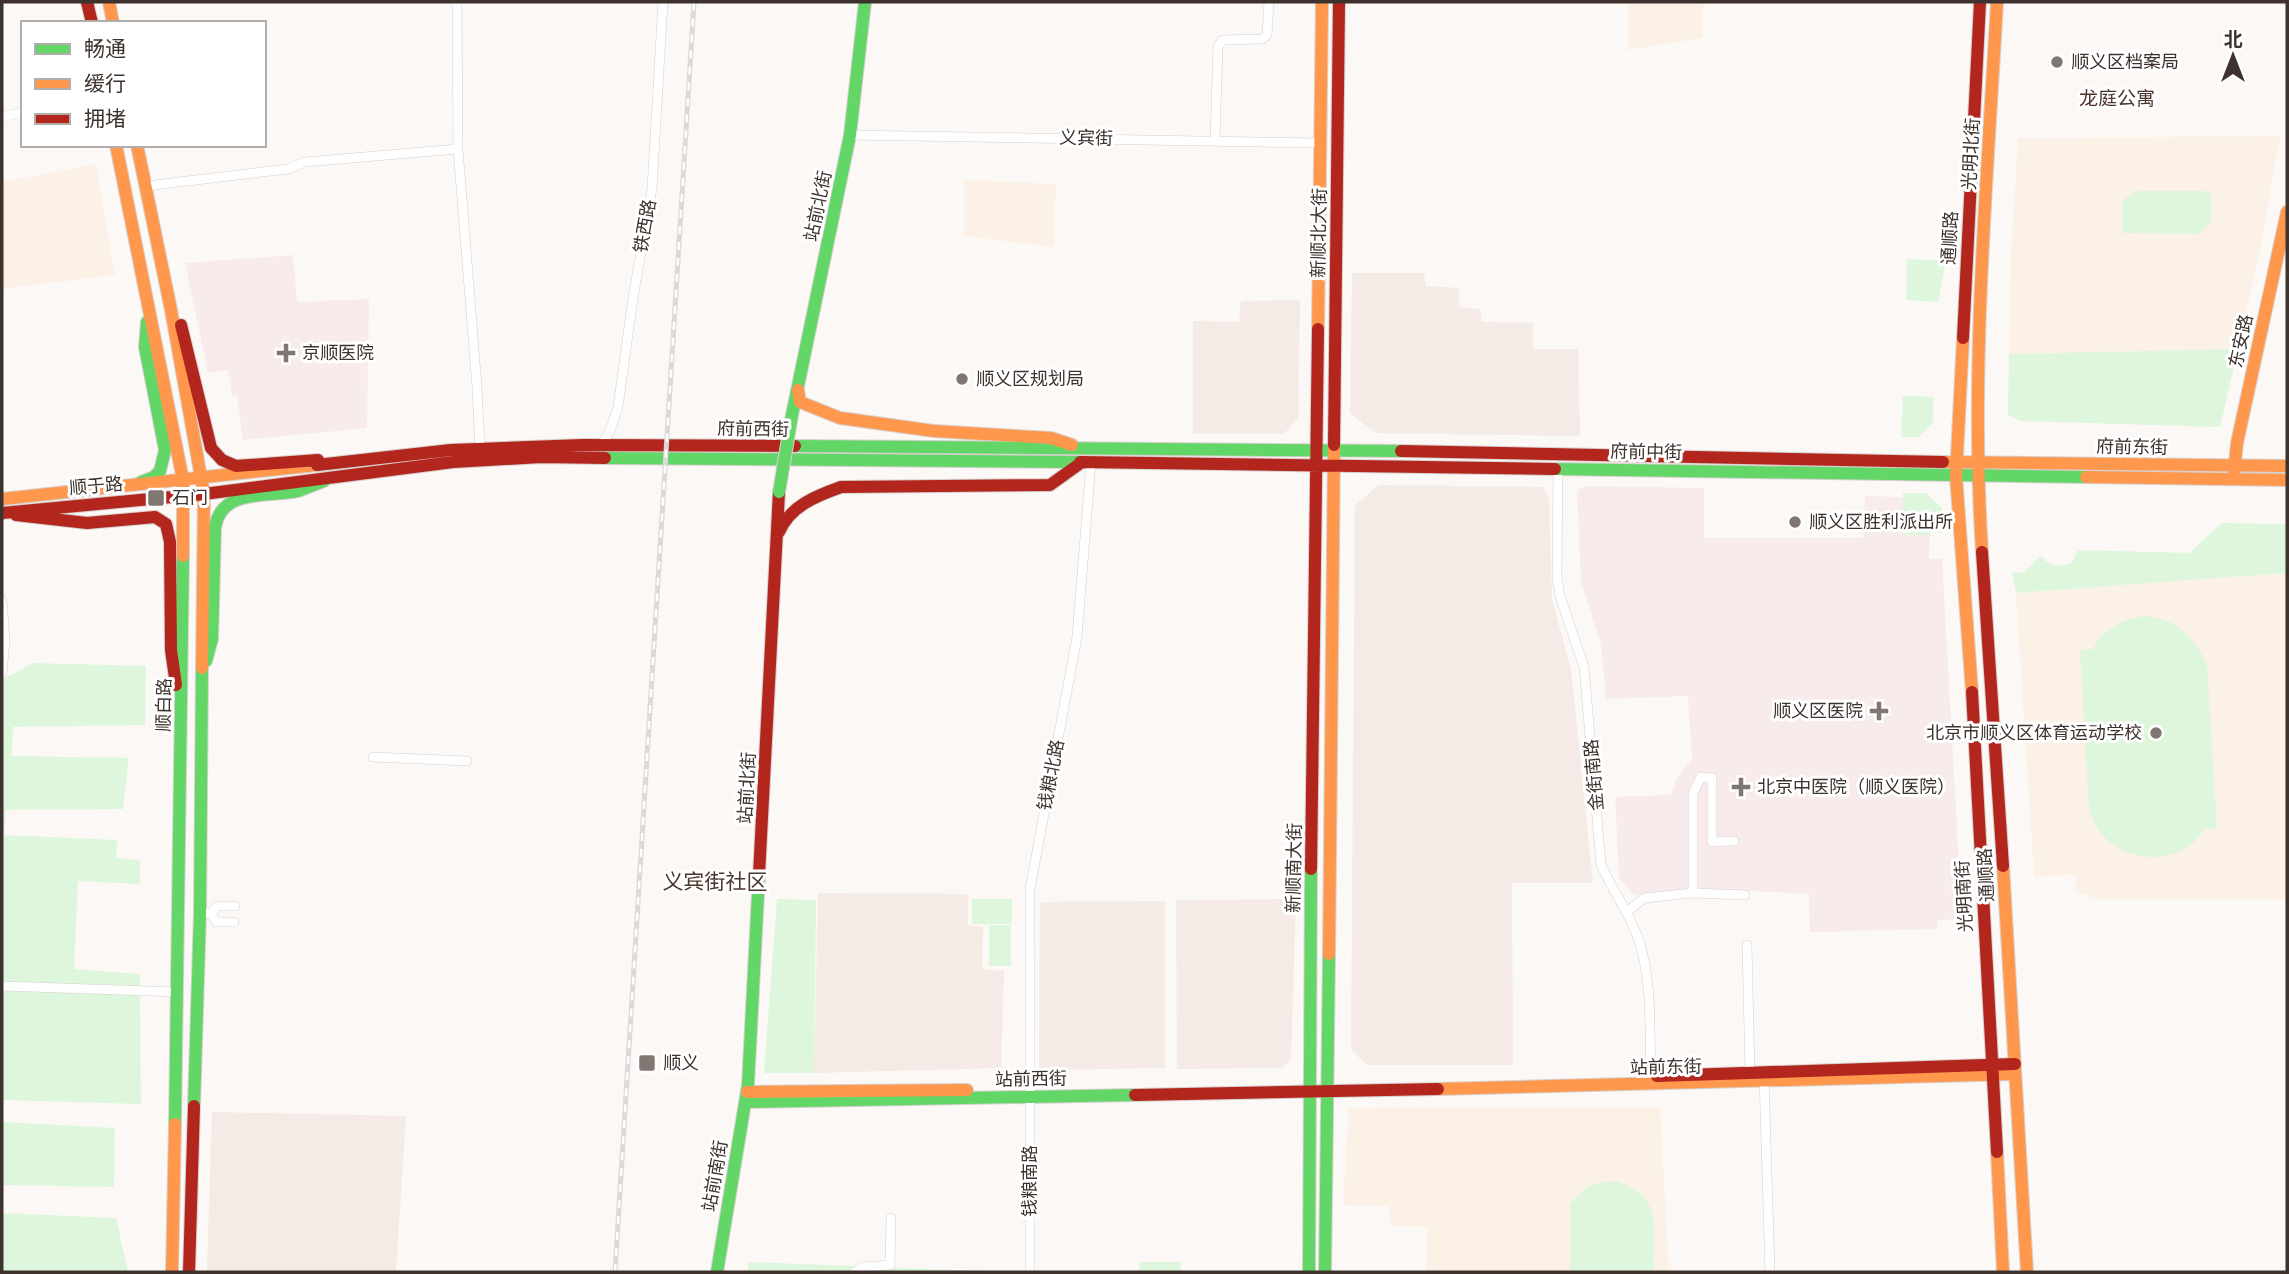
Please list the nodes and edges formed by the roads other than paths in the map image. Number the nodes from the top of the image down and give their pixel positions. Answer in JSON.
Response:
{"nodes":[{"id":1,"x":88,"y":2,"type":"edge"},
{"id":2,"x":109,"y":2,"type":"edge"},
{"id":3,"x":457,"y":2,"type":"edge"},
{"id":4,"x":663,"y":2,"type":"edge"},
{"id":5,"x":865,"y":2,"type":"edge"},
{"id":6,"x":1269,"y":2,"type":"edge"},
{"id":7,"x":1322,"y":2,"type":"edge"},
{"id":8,"x":1339,"y":2,"type":"edge"},
{"id":9,"x":1980,"y":2,"type":"edge"},
{"id":10,"x":1997,"y":2,"type":"edge"},
{"id":11,"x":92,"y":21,"type":"edge"},
{"id":12,"x":113,"y":21,"type":"edge"},
{"id":13,"x":21,"y":112,"type":"edge"},
{"id":14,"x":2,"y":117,"type":"edge"},
{"id":15,"x":850,"y":135,"type":"junction"},
{"id":16,"x":1215,"y":140,"type":"junction"},
{"id":17,"x":1321,"y":143,"type":"junction"},
{"id":18,"x":116,"y":147,"type":"edge"},
{"id":19,"x":137,"y":147,"type":"edge"},
{"id":20,"x":457,"y":149,"type":"junction"},
{"id":21,"x":146,"y":186,"type":"junction"},
{"id":22,"x":2287,"y":212,"type":"edge"},
{"id":23,"x":171,"y":310,"type":"junction"},
{"id":24,"x":149,"y":311,"type":"junction"},
{"id":25,"x":798,"y":387,"type":"junction"},
{"id":26,"x":601,"y":445,"type":"junction"},
{"id":27,"x":480,"y":448,"type":"junction"},
{"id":28,"x":1316,"y":449,"type":"junction"},
{"id":29,"x":1333,"y":450,"type":"junction"},
{"id":30,"x":1085,"y":458,"type":"junction"},
{"id":31,"x":1977,"y":461,"type":"junction"},
{"id":32,"x":1956,"y":462,"type":"junction"},
{"id":33,"x":328,"y":464,"type":"junction"},
{"id":34,"x":1316,"y":465,"type":"junction"},
{"id":35,"x":1333,"y":466,"type":"junction"},
{"id":36,"x":2287,"y":466,"type":"edge"},
{"id":37,"x":1559,"y":468,"type":"junction"},
{"id":38,"x":2234,"y":472,"type":"junction"},
{"id":39,"x":1956,"y":476,"type":"junction"},
{"id":40,"x":1977,"y":476,"type":"junction"},
{"id":41,"x":331,"y":478,"type":"junction"},
{"id":42,"x":192,"y":479,"type":"junction"},
{"id":43,"x":2287,"y":480,"type":"edge"},
{"id":44,"x":115,"y":488,"type":"junction"},
{"id":45,"x":194,"y":495,"type":"junction"},
{"id":46,"x":2,"y":499,"type":"edge"},
{"id":47,"x":2,"y":513,"type":"edge"},
{"id":48,"x":777,"y":541,"type":"junction"},
{"id":49,"x":2,"y":601,"type":"edge"},
{"id":50,"x":202,"y":671,"type":"junction"},
{"id":51,"x":2,"y":673,"type":"edge"},
{"id":52,"x":181,"y":707,"type":"junction"},
{"id":53,"x":373,"y":757,"type":"dead end"},
{"id":54,"x":467,"y":761,"type":"dead end"},
{"id":55,"x":1734,"y":841,"type":"dead end"},
{"id":56,"x":1693,"y":894,"type":"junction"},
{"id":57,"x":1745,"y":895,"type":"dead end"},
{"id":58,"x":234,"y":906,"type":"dead end"},
{"id":59,"x":1628,"y":911,"type":"junction"},
{"id":60,"x":206,"y":913,"type":"junction"},
{"id":61,"x":234,"y":922,"type":"dead end"},
{"id":62,"x":1747,"y":945,"type":"dead end"},
{"id":63,"x":2,"y":986,"type":"edge"},
{"id":64,"x":178,"y":992,"type":"junction"},
{"id":65,"x":2015,"y":1069,"type":"junction"},
{"id":66,"x":1992,"y":1070,"type":"junction"},
{"id":67,"x":1750,"y":1073,"type":"junction"},
{"id":68,"x":1651,"y":1076,"type":"junction"},
{"id":69,"x":1765,"y":1077,"type":"junction"},
{"id":70,"x":1318,"y":1088,"type":"junction"},
{"id":71,"x":747,"y":1093,"type":"junction"},
{"id":72,"x":1030,"y":1093,"type":"junction"},
{"id":73,"x":891,"y":1218,"type":"dead end"},
{"id":74,"x":172,"y":1272,"type":"edge"},
{"id":75,"x":189,"y":1272,"type":"edge"},
{"id":76,"x":717,"y":1272,"type":"edge"},
{"id":77,"x":855,"y":1272,"type":"edge"},
{"id":78,"x":1030,"y":1272,"type":"edge"},
{"id":79,"x":1309,"y":1272,"type":"edge"},
{"id":80,"x":1325,"y":1272,"type":"edge"},
{"id":81,"x":1770,"y":1272,"type":"edge"},
{"id":82,"x":2003,"y":1272,"type":"edge"},
{"id":83,"x":2027,"y":1272,"type":"edge"}],
"edges":[{"from":1,"to":11,"type":"main road"},
{"from":2,"to":12,"type":"main road"},
{"from":3,"to":20,"type":"street"},
{"from":4,"to":26,"type":"street","name":"铁西路"},
{"from":5,"to":15,"type":"main road","name":"站前北街"},
{"from":6,"to":16,"type":"street"},
{"from":7,"to":17,"type":"main road","name":"新顺北大街"},
{"from":8,"to":29,"type":"main road","name":"新顺北大街"},
{"from":9,"to":32,"type":"main road","name":"通顺路"},
{"from":10,"to":31,"type":"main road","name":"光明北街"},
{"from":13,"to":14,"type":"street"},
{"from":15,"to":16,"type":"street","name":"义宾街"},
{"from":15,"to":25,"type":"main road","name":"站前北街"},
{"from":16,"to":17,"type":"street","name":"义宾街"},
{"from":17,"to":28,"type":"main road","name":"新顺北大街"},
{"from":18,"to":24,"type":"main road","name":"顺白路"},
{"from":19,"to":21,"type":"main road","name":"顺白路"},
{"from":20,"to":21,"type":"street"},
{"from":20,"to":27,"type":"street"},
{"from":21,"to":23,"type":"main road","name":"顺白路"},
{"from":22,"to":38,"type":"main road","name":"东安路"},
{"from":23,"to":33,"type":"main road"},
{"from":23,"to":42,"type":"main road","name":"顺白路"},
{"from":24,"to":42,"type":"main road","name":"顺白路"},
{"from":24,"to":44,"type":"main road"},
{"from":25,"to":30,"type":"main road"},
{"from":25,"to":48,"type":"main road","name":"站前北街","bridge":true},
{"from":26,"to":27,"type":"main road","name":"府前西街"},
{"from":26,"to":30,"type":"main road","name":"府前西街"},
{"from":27,"to":33,"type":"main road","name":"府前西街"},
{"from":28,"to":29,"type":"main road","name":"府前中街"},
{"from":28,"to":30,"type":"main road","name":"府前西街"},
{"from":28,"to":34,"type":"main road","name":"新顺北大街"},
{"from":29,"to":32,"type":"main road","name":"府前中街"},
{"from":29,"to":35,"type":"main road","name":"新顺北大街"},
{"from":30,"to":34,"type":"main road","name":"府前西街"},
{"from":30,"to":41,"type":"main road","name":"府前西街"},
{"from":30,"to":48,"type":"main road"},
{"from":30,"to":72,"type":"street","name":"钱粮北路"},
{"from":31,"to":32,"type":"main road","name":"府前中街"},
{"from":31,"to":38,"type":"main road","name":"府前东街"},
{"from":31,"to":40,"type":"main road","name":"光明北街"},
{"from":32,"to":39,"type":"main road","name":"通顺路"},
{"from":33,"to":42,"type":"main road","name":"府前西街"},
{"from":34,"to":35,"type":"main road","name":"府前中街"},
{"from":34,"to":70,"type":"main road","name":"新顺南大街"},
{"from":35,"to":37,"type":"main road","name":"府前中街"},
{"from":35,"to":70,"type":"main road","name":"新顺南大街"},
{"from":36,"to":38,"type":"main road","name":"府前东街"},
{"from":37,"to":39,"type":"main road","name":"府前中街"},
{"from":37,"to":59,"type":"street","name":"金街南路"},
{"from":38,"to":40,"type":"main road","name":"府前东街"},
{"from":38,"to":43,"type":"main road","name":"府前东街"},
{"from":39,"to":40,"type":"main road","name":"府前中街"},
{"from":39,"to":66,"type":"main road","name":"光明南街"},
{"from":40,"to":65,"type":"main road","name":"通顺路"},
{"from":41,"to":45,"type":"main road","name":"府前西街"},
{"from":41,"to":50,"type":"main road"},
{"from":42,"to":44,"type":"main road","name":"顺于路"},
{"from":42,"to":45,"type":"main road","name":"顺白路"},
{"from":42,"to":45,"type":"main road","name":"顺白路"},
{"from":44,"to":46,"type":"main road","name":"顺于路"},
{"from":45,"to":47,"type":"main road","name":"顺于路"},
{"from":45,"to":50,"type":"main road","name":"顺白路"},
{"from":45,"to":52,"type":"main road","name":"顺白路"},
{"from":47,"to":52,"type":"main road"},
{"from":48,"to":71,"type":"main road","name":"站前北街"},
{"from":49,"to":51,"type":"street"},
{"from":50,"to":60,"type":"main road","name":"顺白路"},
{"from":52,"to":64,"type":"main road","name":"顺白路"},
{"from":53,"to":54,"type":"street"},
{"from":55,"to":56,"type":"street"},
{"from":56,"to":57,"type":"street"},
{"from":56,"to":59,"type":"street"},
{"from":58,"to":60,"type":"street"},
{"from":59,"to":68,"type":"street","name":"金街南路"},
{"from":60,"to":61,"type":"street"},
{"from":60,"to":75,"type":"main road","name":"顺白路"},
{"from":62,"to":67,"type":"street"},
{"from":63,"to":64,"type":"street"},
{"from":64,"to":74,"type":"main road","name":"顺白路"},
{"from":65,"to":66,"type":"main road","name":"站前东街"},
{"from":65,"to":83,"type":"main road","name":"通顺路"},
{"from":66,"to":69,"type":"main road","name":"站前东街"},
{"from":66,"to":82,"type":"main road","name":"光明南街"},
{"from":67,"to":68,"type":"main road","name":"站前东街"},
{"from":67,"to":69,"type":"main road","name":"站前东街"},
{"from":68,"to":70,"type":"main road","name":"站前东街"},
{"from":69,"to":70,"type":"main road","name":"站前东街"},
{"from":69,"to":81,"type":"street"},
{"from":70,"to":72,"type":"main road","name":"站前西街"},
{"from":70,"to":79,"type":"main road","name":"新顺南大街"},
{"from":70,"to":80,"type":"main road","name":"新顺南大街"},
{"from":71,"to":72,"type":"main road","name":"站前西街"},
{"from":71,"to":76,"type":"main road","name":"站前南街"},
{"from":72,"to":78,"type":"street","name":"钱粮南路"},
{"from":73,"to":77,"type":"street"}]}
